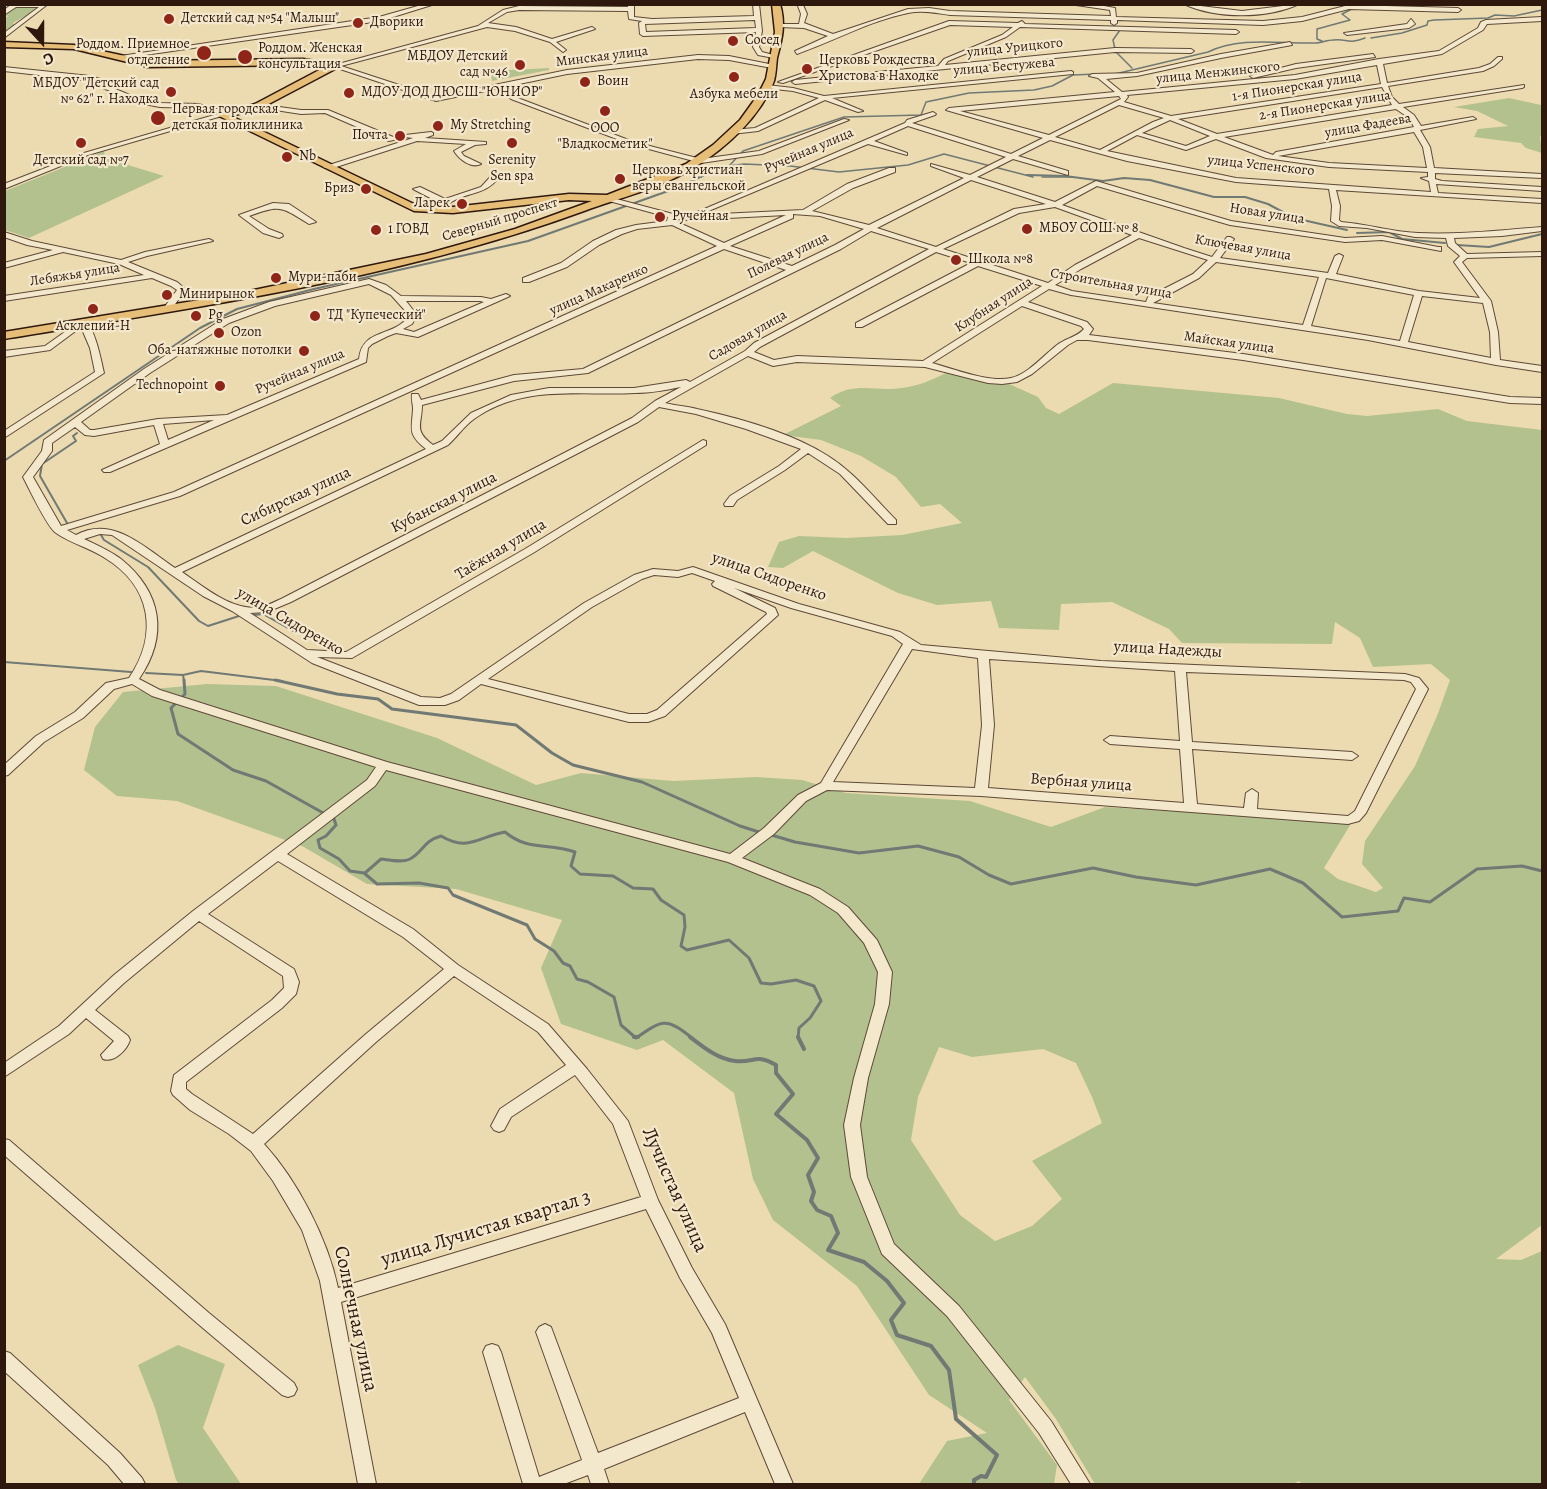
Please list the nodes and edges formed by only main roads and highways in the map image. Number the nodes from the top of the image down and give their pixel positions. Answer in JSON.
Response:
{"nodes":[{"id":1,"x":776,"y":4,"type":"edge"},
{"id":2,"x":4,"y":44,"type":"edge"},
{"id":3,"x":558,"y":198,"type":"junction"},
{"id":4,"x":612,"y":199,"type":"junction"},
{"id":5,"x":575,"y":212,"type":"junction"},
{"id":6,"x":4,"y":334,"type":"edge"}],
"edges":[{"from":1,"to":4,"type":"main road","name":"Северный проспект"},
{"from":2,"to":3,"type":"main road"},
{"from":3,"to":4,"type":"main road"},
{"from":3,"to":5,"type":"main road"},
{"from":4,"to":5,"type":"main road","name":"Северный проспект"},
{"from":5,"to":6,"type":"main road","name":"Северный проспект"}]}
